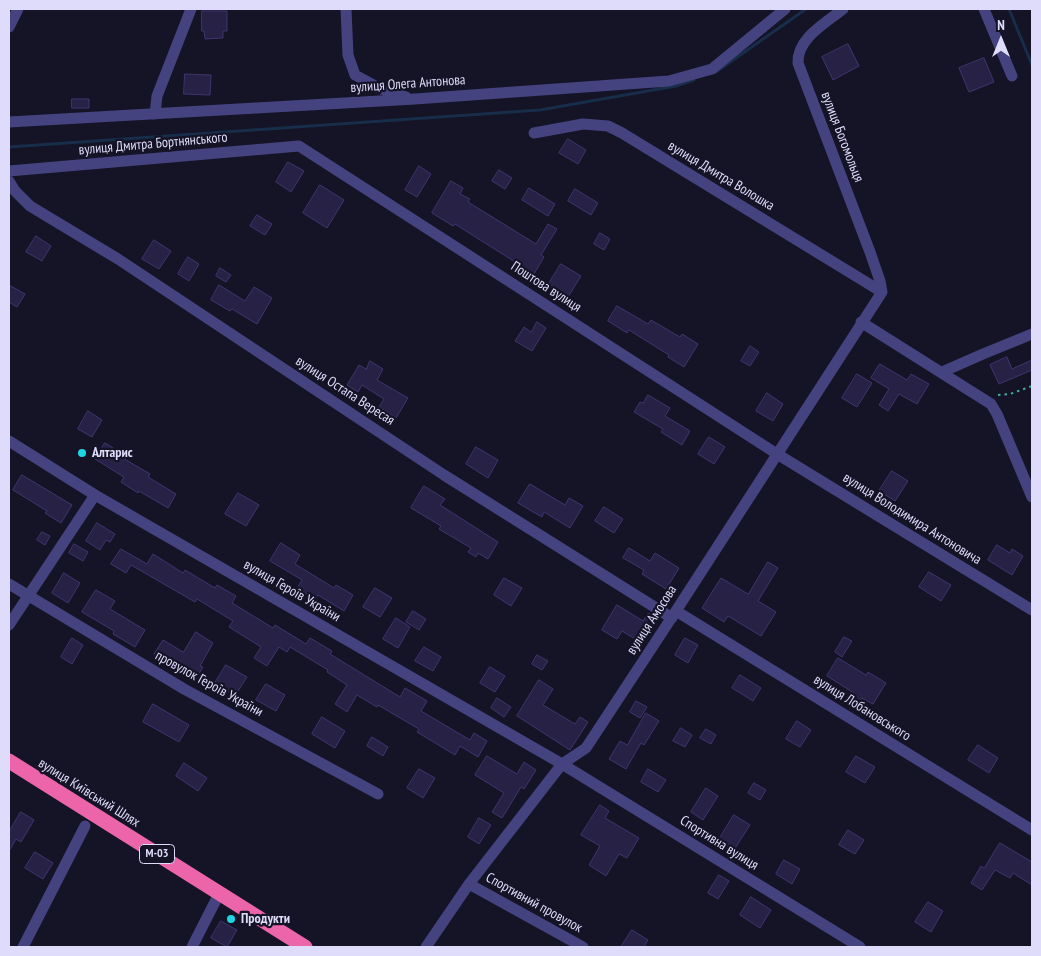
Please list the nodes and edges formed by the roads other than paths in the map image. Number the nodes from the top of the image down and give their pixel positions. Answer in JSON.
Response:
{"nodes":[{"id":1,"x":18,"y":9,"type":"edge"},
{"id":2,"x":191,"y":9,"type":"edge"},
{"id":3,"x":346,"y":9,"type":"edge"},
{"id":4,"x":785,"y":9,"type":"edge"},
{"id":5,"x":843,"y":9,"type":"edge"},
{"id":6,"x":984,"y":9,"type":"edge"},
{"id":7,"x":9,"y":27,"type":"edge"},
{"id":8,"x":1012,"y":76,"type":"dead end"},
{"id":9,"x":415,"y":99,"type":"junction"},
{"id":10,"x":155,"y":114,"type":"junction"},
{"id":11,"x":9,"y":122,"type":"edge"},
{"id":12,"x":534,"y":133,"type":"dead end"},
{"id":13,"x":299,"y":146,"type":"joint"},
{"id":14,"x":9,"y":171,"type":"edge"},
{"id":15,"x":9,"y":181,"type":"edge"},
{"id":16,"x":882,"y":292,"type":"junction"},
{"id":17,"x":862,"y":322,"type":"junction"},
{"id":18,"x":1032,"y":334,"type":"edge"},
{"id":19,"x":942,"y":372,"type":"junction"},
{"id":20,"x":9,"y":441,"type":"edge"},
{"id":21,"x":777,"y":454,"type":"junction"},
{"id":22,"x":95,"y":496,"type":"junction"},
{"id":23,"x":1032,"y":496,"type":"edge"},
{"id":24,"x":9,"y":584,"type":"edge"},
{"id":25,"x":27,"y":596,"type":"junction"},
{"id":26,"x":1032,"y":610,"type":"edge"},
{"id":27,"x":674,"y":615,"type":"junction"},
{"id":28,"x":9,"y":625,"type":"edge"},
{"id":29,"x":9,"y":761,"type":"edge"},
{"id":30,"x":562,"y":764,"type":"junction"},
{"id":31,"x":378,"y":794,"type":"dead end"},
{"id":32,"x":85,"y":826,"type":"dead end"},
{"id":33,"x":1032,"y":830,"type":"edge"},
{"id":34,"x":469,"y":884,"type":"junction"},
{"id":35,"x":219,"y":894,"type":"junction"},
{"id":36,"x":23,"y":947,"type":"edge"},
{"id":37,"x":192,"y":947,"type":"edge"},
{"id":38,"x":305,"y":947,"type":"edge"},
{"id":39,"x":426,"y":947,"type":"edge"},
{"id":40,"x":584,"y":947,"type":"edge"},
{"id":41,"x":860,"y":947,"type":"edge"}],
"edges":[{"from":1,"to":7,"type":"street"},
{"from":2,"to":10,"type":"street"},
{"from":3,"to":9,"type":"street"},
{"from":4,"to":9,"type":"street","name":"вулиця Олега Антонова"},
{"from":5,"to":16,"type":"street","name":"вулиця Богомольця"},
{"from":6,"to":8,"type":"street"},
{"from":9,"to":10,"type":"street","name":"вулиця Олега Антонова"},
{"from":10,"to":11,"type":"street","name":"вулиця Олега Антонова"},
{"from":12,"to":16,"type":"street","name":"вулиця Дмитра Волошка"},
{"from":13,"to":14,"type":"street","name":"вулиця Дмитра Бортнянського"},
{"from":13,"to":21,"type":"street","name":"Поштова вулиця"},
{"from":15,"to":27,"type":"street","name":"вулиця Остапа Вересая"},
{"from":16,"to":17,"type":"street","name":"вулиця Амосова"},
{"from":17,"to":19,"type":"street"},
{"from":17,"to":21,"type":"street","name":"вулиця Амосова"},
{"from":18,"to":19,"type":"street"},
{"from":19,"to":23,"type":"street"},
{"from":20,"to":22,"type":"street","name":"вулиця Героїв України"},
{"from":21,"to":26,"type":"street","name":"вулиця Володимира Антоновича"},
{"from":21,"to":27,"type":"street","name":"вулиця Амосова"},
{"from":22,"to":25,"type":"street"},
{"from":22,"to":30,"type":"street","name":"вулиця Героїв України"},
{"from":24,"to":25,"type":"street","name":"провулок Героїв України"},
{"from":25,"to":28,"type":"street"},
{"from":25,"to":31,"type":"street","name":"провулок Героїв України"},
{"from":27,"to":30,"type":"street","name":"вулиця Амосова"},
{"from":27,"to":33,"type":"street","name":"вулиця Лобановського"},
{"from":29,"to":35,"type":"highway","name":"вулиця Київський Шлях","number":"М-03"},
{"from":30,"to":34,"type":"street","name":"вулиця Амосова"},
{"from":30,"to":41,"type":"street","name":"Спортивна вулиця"},
{"from":32,"to":36,"type":"street"},
{"from":34,"to":39,"type":"street","name":"вулиця Амосова"},
{"from":34,"to":40,"type":"street","name":"Спортивний провулок"},
{"from":35,"to":37,"type":"street"},
{"from":35,"to":38,"type":"highway","name":"вулиця Київський Шлях","number":"М-03"}]}
